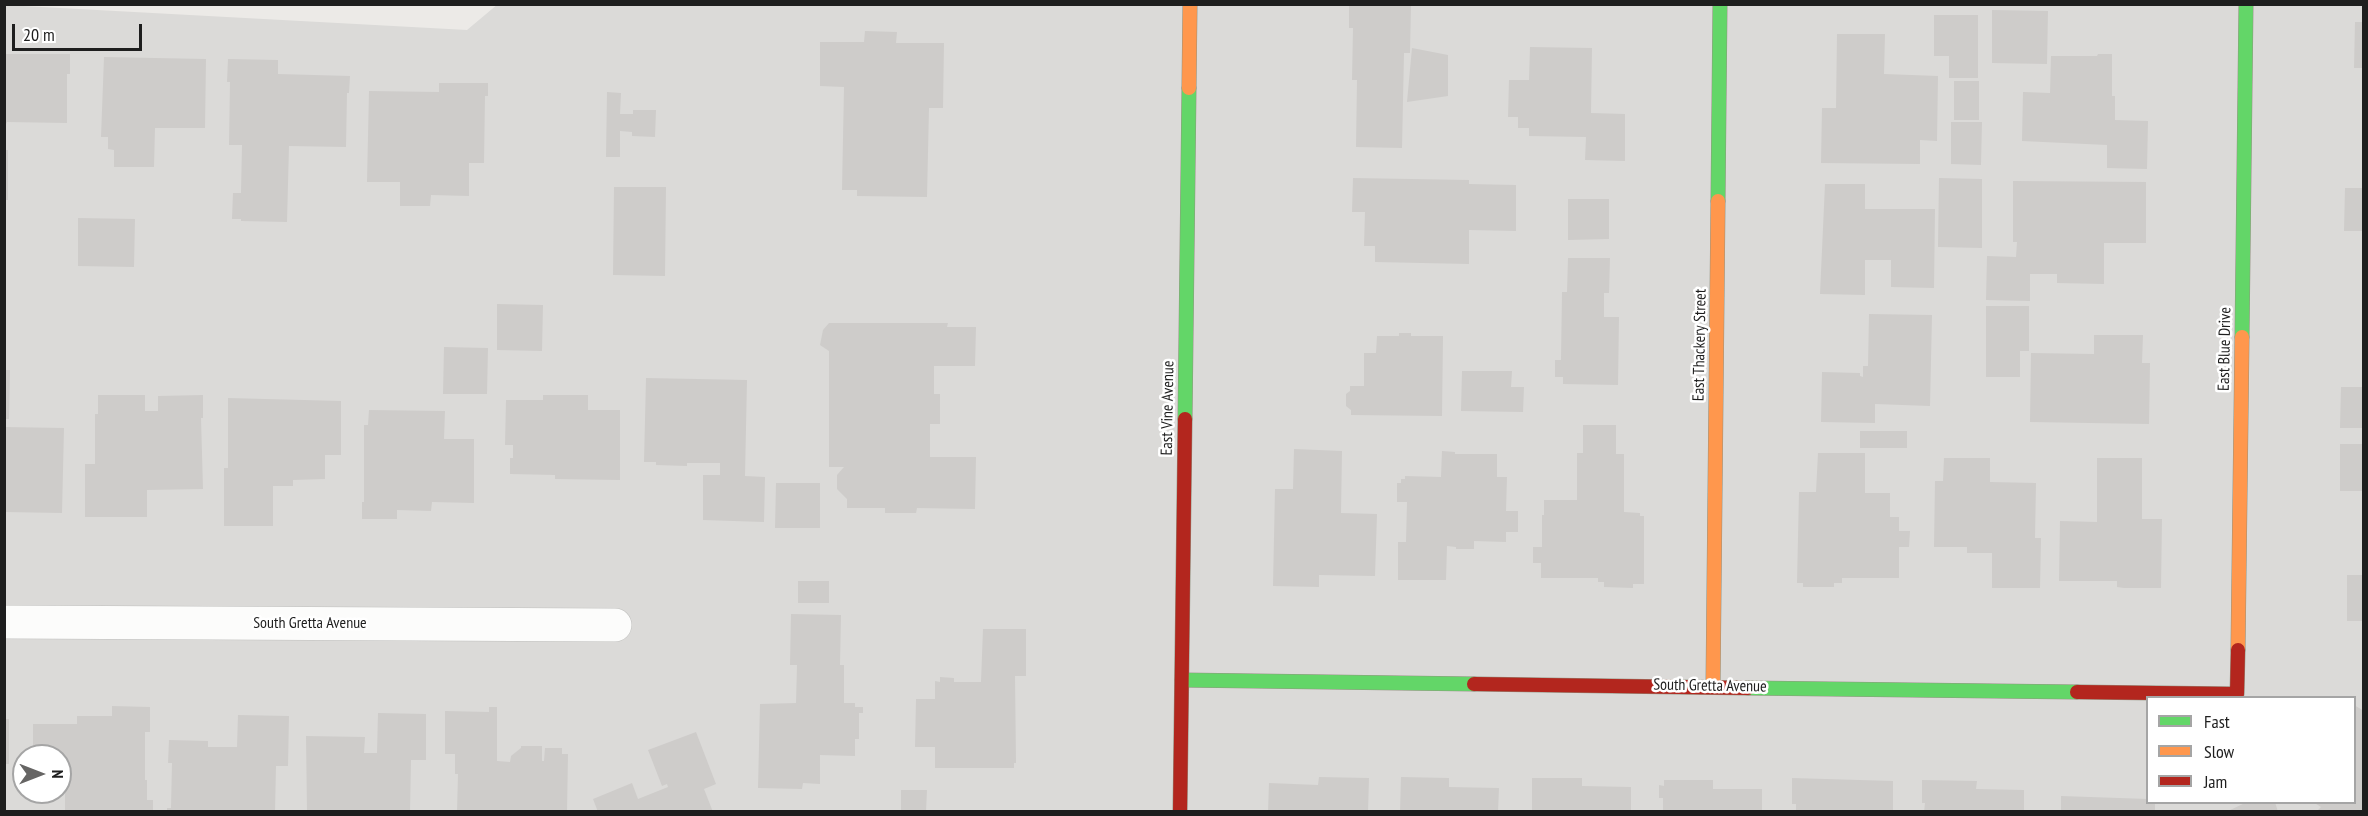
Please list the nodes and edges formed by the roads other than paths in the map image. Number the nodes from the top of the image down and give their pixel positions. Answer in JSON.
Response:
{"nodes":[{"id":1,"x":1190,"y":4,"type":"edge"},
{"id":2,"x":1720,"y":4,"type":"edge"},
{"id":3,"x":2246,"y":4,"type":"edge"},
{"id":4,"x":4,"y":622,"type":"edge"},
{"id":5,"x":615,"y":625,"type":"dead end"},
{"id":6,"x":1182,"y":680,"type":"junction"},
{"id":7,"x":1713,"y":686,"type":"junction"},
{"id":8,"x":2237,"y":694,"type":"joint"},
{"id":9,"x":1180,"y":812,"type":"edge"}],
"edges":[{"from":1,"to":6,"type":"street","name":"East Vine Avenue"},
{"from":2,"to":7,"type":"street","name":"East Thackery Street"},
{"from":3,"to":8,"type":"street","name":"East Blue Drive"},
{"from":4,"to":5,"type":"street","name":"South Gretta Avenue"},
{"from":6,"to":7,"type":"street","name":"South Gretta Avenue"},
{"from":6,"to":9,"type":"street","name":"East Vine Avenue"},
{"from":7,"to":8,"type":"street","name":"South Gretta Avenue"}]}
